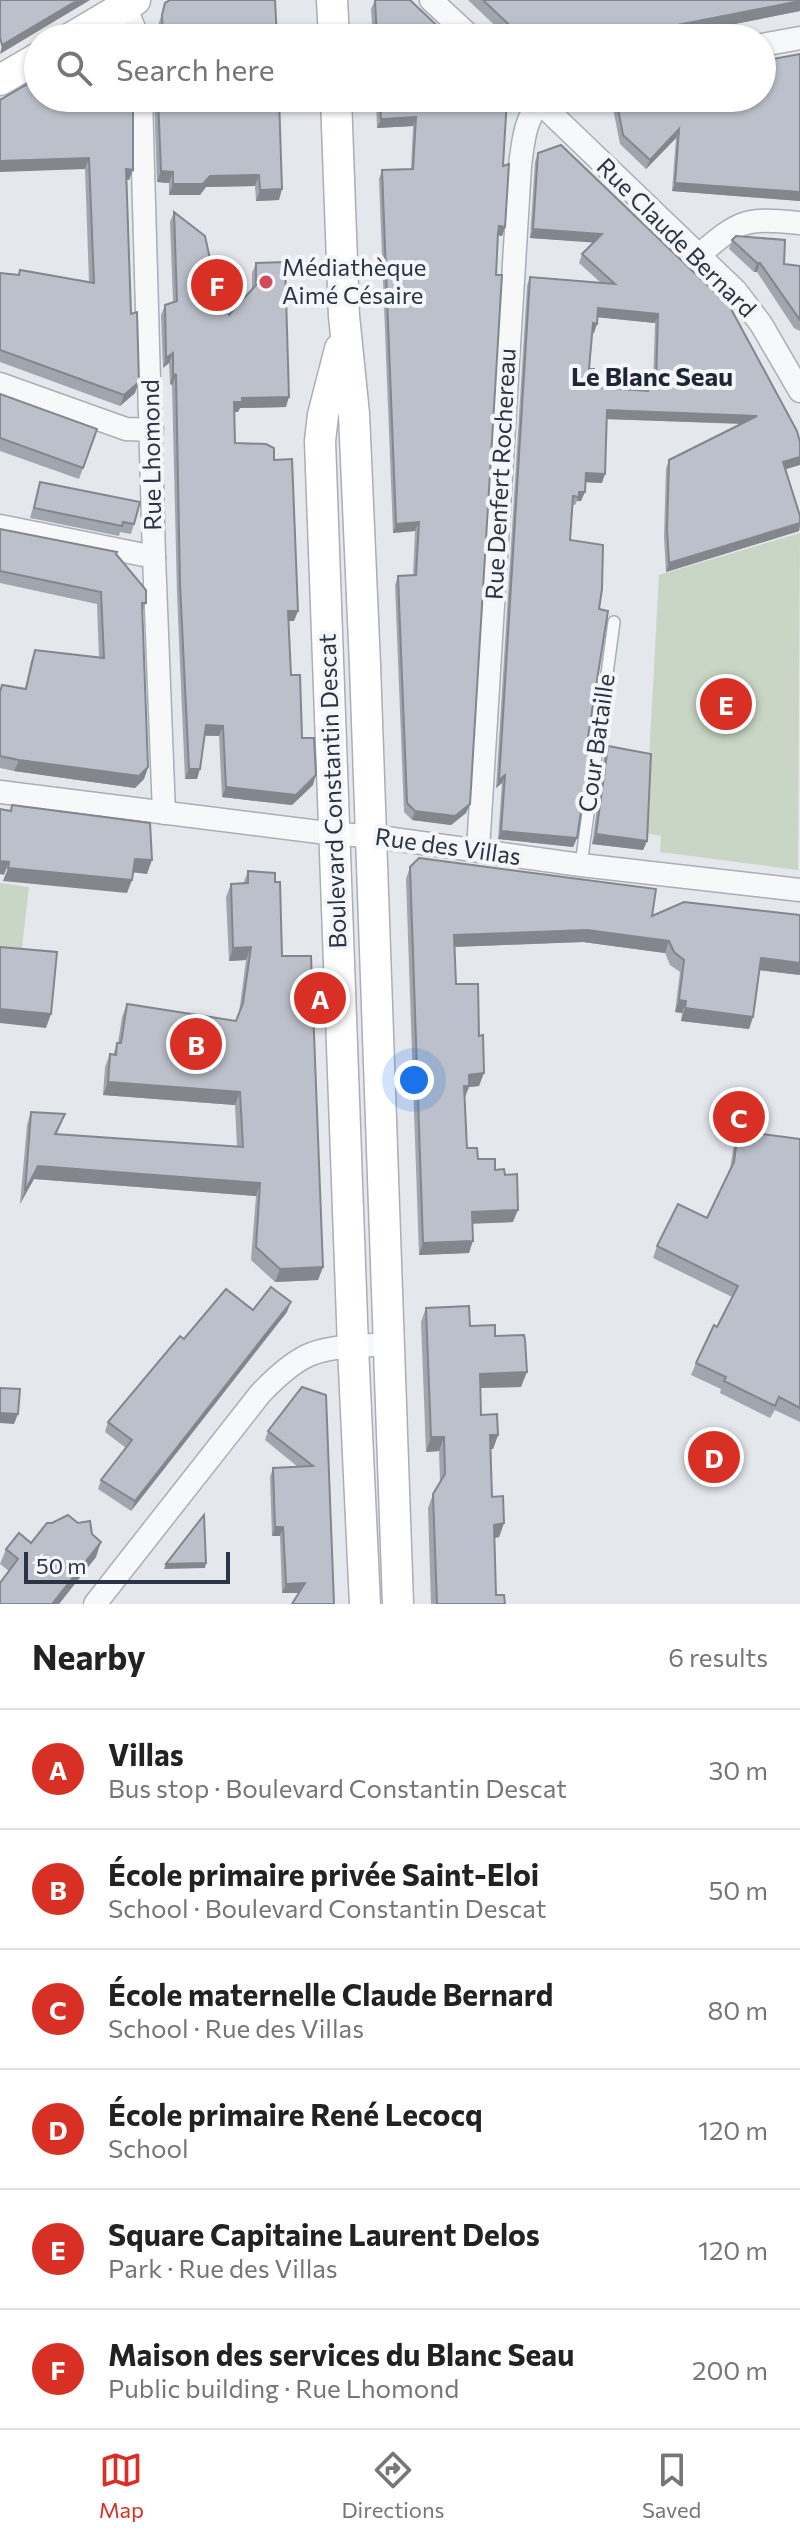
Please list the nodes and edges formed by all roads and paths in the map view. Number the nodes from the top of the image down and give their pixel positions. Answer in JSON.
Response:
{"nodes":[{"id":1,"x":332,"y":0,"type":"edge"},
{"id":2,"x":431,"y":0,"type":"edge"},
{"id":3,"x":130,"y":3,"type":"edge"},
{"id":4,"x":95,"y":24,"type":"edge"},
{"id":5,"x":134,"y":24,"type":"edge"},
{"id":6,"x":333,"y":24,"type":"edge"},
{"id":7,"x":457,"y":24,"type":"edge"},
{"id":8,"x":800,"y":38,"type":"edge"},
{"id":9,"x":776,"y":42,"type":"edge"},
{"id":10,"x":24,"y":66,"type":"edge"},
{"id":11,"x":0,"y":80,"type":"edge"},
{"id":12,"x":141,"y":112,"type":"edge"},
{"id":13,"x":337,"y":112,"type":"edge"},
{"id":14,"x":533,"y":112,"type":"edge"},
{"id":15,"x":553,"y":112,"type":"edge"},
{"id":16,"x":800,"y":223,"type":"edge"},
{"id":17,"x":699,"y":255,"type":"junction"},
{"id":18,"x":344,"y":316,"type":"junction"},
{"id":19,"x":794,"y":369,"type":"edge"},
{"id":20,"x":0,"y":384,"type":"edge"},
{"id":21,"x":800,"y":391,"type":"edge"},
{"id":22,"x":152,"y":430,"type":"junction"},
{"id":23,"x":0,"y":526,"type":"edge"},
{"id":24,"x":154,"y":557,"type":"junction"},
{"id":25,"x":614,"y":622,"type":"dead end"},
{"id":26,"x":0,"y":792,"type":"edge"},
{"id":27,"x":164,"y":813,"type":"junction"},
{"id":28,"x":335,"y":834,"type":"junction"},
{"id":29,"x":371,"y":836,"type":"junction"},
{"id":30,"x":478,"y":850,"type":"junction"},
{"id":31,"x":581,"y":865,"type":"junction"},
{"id":32,"x":800,"y":890,"type":"edge"},
{"id":33,"x":388,"y":1344,"type":"junction"},
{"id":34,"x":353,"y":1347,"type":"junction"},
{"id":35,"x":95,"y":1604,"type":"edge"},
{"id":36,"x":365,"y":1604,"type":"edge"},
{"id":37,"x":398,"y":1604,"type":"edge"}],
"edges":[{"from":1,"to":6,"type":"street"},
{"from":2,"to":7,"type":"street"},
{"from":3,"to":4,"type":"street"},
{"from":3,"to":5,"type":"street"},
{"from":8,"to":9,"type":"street"},
{"from":10,"to":11,"type":"street"},
{"from":12,"to":22,"type":"street","name":"Rue Lhomond"},
{"from":13,"to":18,"type":"street","name":"Boulevard Constantin Descat"},
{"from":14,"to":30,"type":"street","name":"Rue Denfert Rochereau"},
{"from":15,"to":17,"type":"street","name":"Rue Claude Bernard"},
{"from":16,"to":17,"type":"street"},
{"from":17,"to":19,"type":"street","name":"Rue Claude Bernard"},
{"from":18,"to":28,"type":"street","name":"Boulevard Constantin Descat"},
{"from":18,"to":29,"type":"street","name":"Boulevard Constantin Descat"},
{"from":19,"to":21,"type":"street","name":"Rue Claude Bernard"},
{"from":20,"to":22,"type":"street"},
{"from":22,"to":24,"type":"street","name":"Rue Lhomond"},
{"from":23,"to":24,"type":"street"},
{"from":24,"to":27,"type":"street","name":"Rue Lhomond"},
{"from":25,"to":31,"type":"lane","name":"Cour Bataille"},
{"from":26,"to":27,"type":"street","name":"Rue des Villas"},
{"from":27,"to":28,"type":"street","name":"Rue des Villas"},
{"from":28,"to":29,"type":"street","name":"Rue des Villas"},
{"from":28,"to":34,"type":"street","name":"Boulevard Constantin Descat"},
{"from":29,"to":30,"type":"street","name":"Rue des Villas"},
{"from":29,"to":33,"type":"street","name":"Boulevard Constantin Descat"},
{"from":30,"to":31,"type":"street","name":"Rue des Villas"},
{"from":31,"to":32,"type":"street","name":"Rue des Villas"},
{"from":33,"to":34,"type":"street"},
{"from":33,"to":37,"type":"street","name":"Boulevard Constantin Descat"},
{"from":34,"to":35,"type":"street"},
{"from":34,"to":36,"type":"street","name":"Boulevard Constantin Descat"}]}
